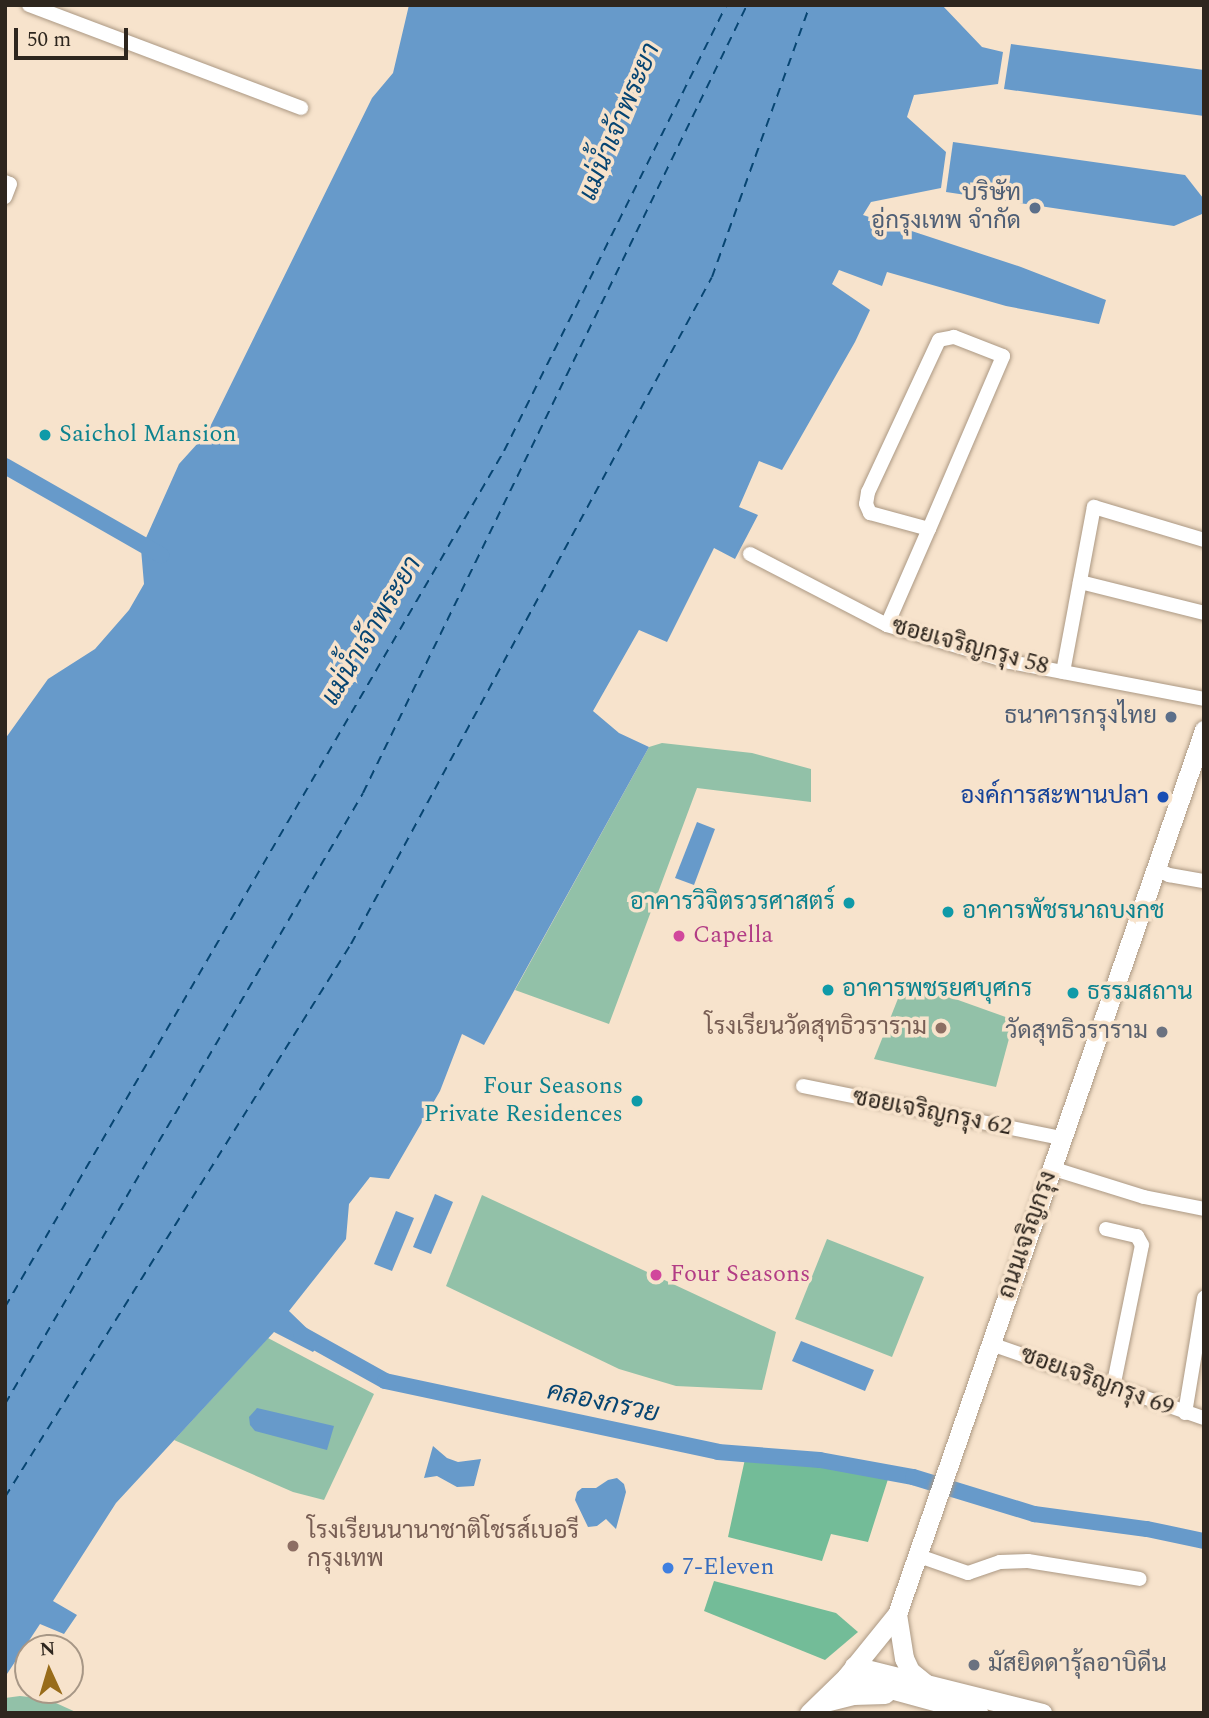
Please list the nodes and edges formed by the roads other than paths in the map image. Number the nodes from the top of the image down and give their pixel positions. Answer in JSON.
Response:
{"nodes":[{"id":1,"x":29,"y":5,"type":"edge"},
{"id":2,"x":301,"y":108,"type":"dead end"},
{"id":3,"x":929,"y":529,"type":"junction"},
{"id":4,"x":1204,"y":540,"type":"edge"},
{"id":5,"x":750,"y":554,"type":"dead end"},
{"id":6,"x":1080,"y":582,"type":"junction"},
{"id":7,"x":1204,"y":613,"type":"edge"},
{"id":8,"x":887,"y":625,"type":"junction"},
{"id":9,"x":1063,"y":672,"type":"junction"},
{"id":10,"x":1204,"y":699,"type":"edge"},
{"id":11,"x":1204,"y":730,"type":"edge"},
{"id":12,"x":1155,"y":868,"type":"junction"},
{"id":13,"x":1204,"y":881,"type":"edge"},
{"id":14,"x":803,"y":1086,"type":"dead end"},
{"id":15,"x":1061,"y":1138,"type":"junction"},
{"id":16,"x":1051,"y":1168,"type":"junction"},
{"id":17,"x":1204,"y":1209,"type":"edge"},
{"id":18,"x":1106,"y":1229,"type":"dead end"},
{"id":19,"x":1204,"y":1298,"type":"edge"},
{"id":20,"x":991,"y":1344,"type":"junction"},
{"id":21,"x":1113,"y":1387,"type":"junction"},
{"id":22,"x":1185,"y":1413,"type":"junction"},
{"id":23,"x":1204,"y":1418,"type":"edge"},
{"id":24,"x":919,"y":1556,"type":"junction"},
{"id":25,"x":1140,"y":1579,"type":"dead end"},
{"id":26,"x":897,"y":1614,"type":"junction"},
{"id":27,"x":850,"y":1671,"type":"junction"},
{"id":28,"x":920,"y":1691,"type":"junction"},
{"id":29,"x":814,"y":1708,"type":"edge"},
{"id":30,"x":975,"y":1712,"type":"edge"},
{"id":31,"x":1042,"y":1713,"type":"edge"}],
"edges":[{"from":1,"to":2,"type":"street"},
{"from":3,"to":3,"type":"street"},
{"from":3,"to":8,"type":"street"},
{"from":4,"to":6,"type":"street"},
{"from":5,"to":8,"type":"street","name":"ซอยเจริญกรุง 58"},
{"from":6,"to":7,"type":"street"},
{"from":6,"to":9,"type":"street"},
{"from":8,"to":9,"type":"street","name":"ซอยเจริญกรุง 58"},
{"from":9,"to":10,"type":"street","name":"ซอยเจริญกรุง 58"},
{"from":11,"to":12,"type":"main road","name":"ถนนเจริญกรุง"},
{"from":12,"to":13,"type":"street"},
{"from":12,"to":15,"type":"main road","name":"ถนนเจริญกรุง"},
{"from":14,"to":15,"type":"street","name":"ซอยเจริญกรุง 62"},
{"from":15,"to":16,"type":"main road","name":"ถนนเจริญกรุง"},
{"from":16,"to":17,"type":"street"},
{"from":16,"to":20,"type":"main road","name":"ถนนเจริญกรุง"},
{"from":18,"to":21,"type":"street"},
{"from":19,"to":22,"type":"street"},
{"from":20,"to":21,"type":"street","name":"ซอยเจริญกรุง 69"},
{"from":20,"to":24,"type":"main road","name":"ถนนเจริญกรุง"},
{"from":21,"to":22,"type":"street","name":"ซอยเจริญกรุง 69"},
{"from":22,"to":23,"type":"street","name":"ซอยเจริญกรุง 69"},
{"from":24,"to":25,"type":"street"},
{"from":24,"to":26,"type":"main road","name":"ถนนเจริญกรุง"},
{"from":26,"to":27,"type":"main road","name":"ถนนเจริญกรุง"},
{"from":26,"to":28,"type":"main road"},
{"from":27,"to":28,"type":"main road"},
{"from":27,"to":29,"type":"main road","name":"ถนนเจริญกรุง"},
{"from":28,"to":29,"type":"main road"},
{"from":28,"to":30,"type":"main road"},
{"from":28,"to":31,"type":"main road"}]}
